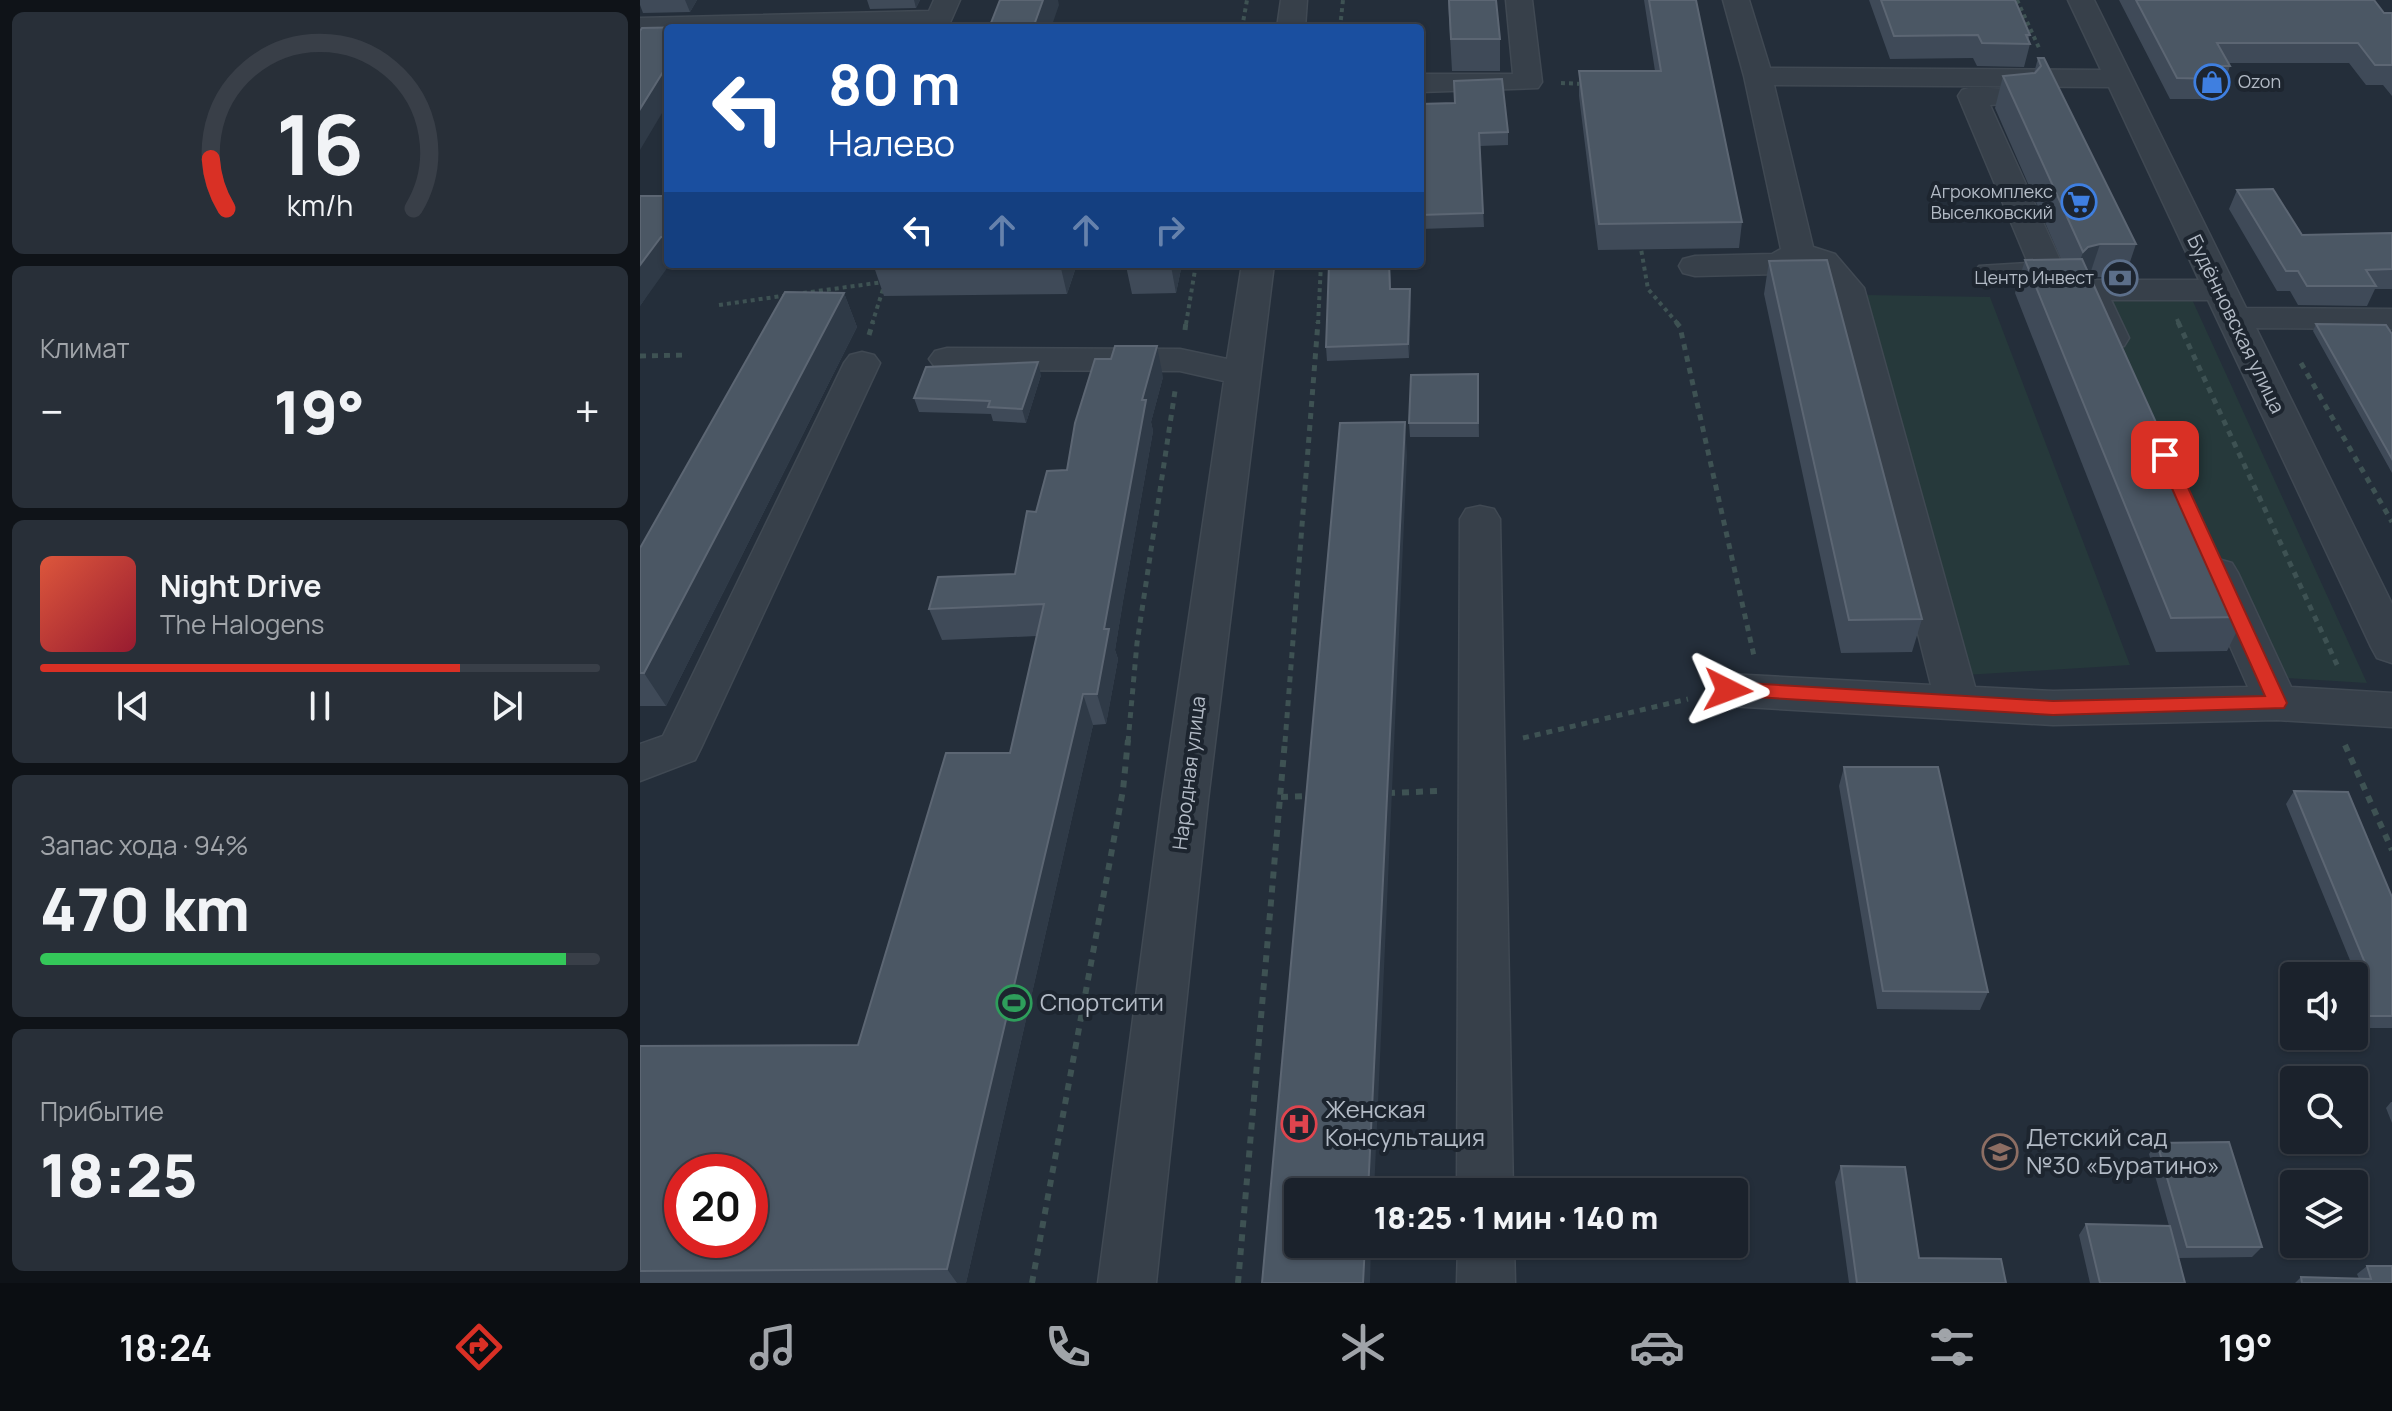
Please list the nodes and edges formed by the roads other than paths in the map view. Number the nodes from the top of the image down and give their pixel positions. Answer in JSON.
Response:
{"nodes":[{"id":1,"x":727,"y":0,"type":"edge"},
{"id":2,"x":947,"y":0,"type":"edge"},
{"id":3,"x":1294,"y":0,"type":"edge"},
{"id":4,"x":1519,"y":0,"type":"edge"},
{"id":5,"x":1736,"y":0,"type":"edge"},
{"id":6,"x":2081,"y":0,"type":"edge"},
{"id":7,"x":711,"y":24,"type":"joint"},
{"id":8,"x":1291,"y":24,"type":"edge"},
{"id":9,"x":664,"y":25,"type":"edge"},
{"id":10,"x":640,"y":26,"type":"edge"},
{"id":11,"x":1758,"y":76,"type":"junction"},
{"id":12,"x":1424,"y":83,"type":"edge"},
{"id":13,"x":2122,"y":86,"type":"junction"},
{"id":14,"x":1798,"y":253,"type":"junction"},
{"id":15,"x":1695,"y":266,"type":"dead end"},
{"id":16,"x":1257,"y":268,"type":"edge"},
{"id":17,"x":1991,"y":273,"type":"dead end"},
{"id":18,"x":2227,"y":304,"type":"junction"},
{"id":19,"x":2392,"y":319,"type":"edge"},
{"id":20,"x":947,"y":359,"type":"dead end"},
{"id":21,"x":862,"y":363,"type":"road end"},
{"id":22,"x":1243,"y":374,"type":"junction"},
{"id":23,"x":2129,"y":375,"type":"edge"},
{"id":24,"x":1480,"y":519,"type":"dead end"},
{"id":25,"x":2206,"y":546,"type":"edge"},
{"id":26,"x":2392,"y":647,"type":"edge"},
{"id":27,"x":1745,"y":691,"type":"road end"},
{"id":28,"x":1957,"y":702,"type":"junction"},
{"id":29,"x":2277,"y":703,"type":"junction"},
{"id":30,"x":2392,"y":710,"type":"edge"},
{"id":31,"x":640,"y":763,"type":"edge"},
{"id":32,"x":1485,"y":1178,"type":"edge"},
{"id":33,"x":1486,"y":1258,"type":"edge"},
{"id":34,"x":1127,"y":1283,"type":"edge"},
{"id":35,"x":1486,"y":1283,"type":"edge"}],
"edges":[{"from":1,"to":7,"type":"street"},
{"from":2,"to":7,"type":"street"},
{"from":3,"to":8,"type":"street"},
{"from":4,"to":12,"type":"street"},
{"from":5,"to":11,"type":"street"},
{"from":6,"to":13,"type":"street","name":"Будённовская улица"},
{"from":9,"to":10,"type":"street"},
{"from":11,"to":13,"type":"street"},
{"from":11,"to":14,"type":"street"},
{"from":13,"to":17,"type":"street"},
{"from":13,"to":18,"type":"street","name":"Будённовская улица"},
{"from":14,"to":15,"type":"street"},
{"from":14,"to":28,"type":"street"},
{"from":16,"to":22,"type":"street","name":"Народная улица"},
{"from":18,"to":19,"type":"street"},
{"from":18,"to":23,"type":"street"},
{"from":18,"to":26,"type":"street","name":"Будённовская улица"},
{"from":20,"to":22,"type":"street"},
{"from":21,"to":31,"type":"street"},
{"from":22,"to":34,"type":"street","name":"Народная улица"},
{"from":24,"to":32,"type":"street"},
{"from":25,"to":29,"type":"street"},
{"from":27,"to":28,"type":"street"},
{"from":28,"to":29,"type":"street"},
{"from":29,"to":30,"type":"street"},
{"from":33,"to":35,"type":"street"}]}
